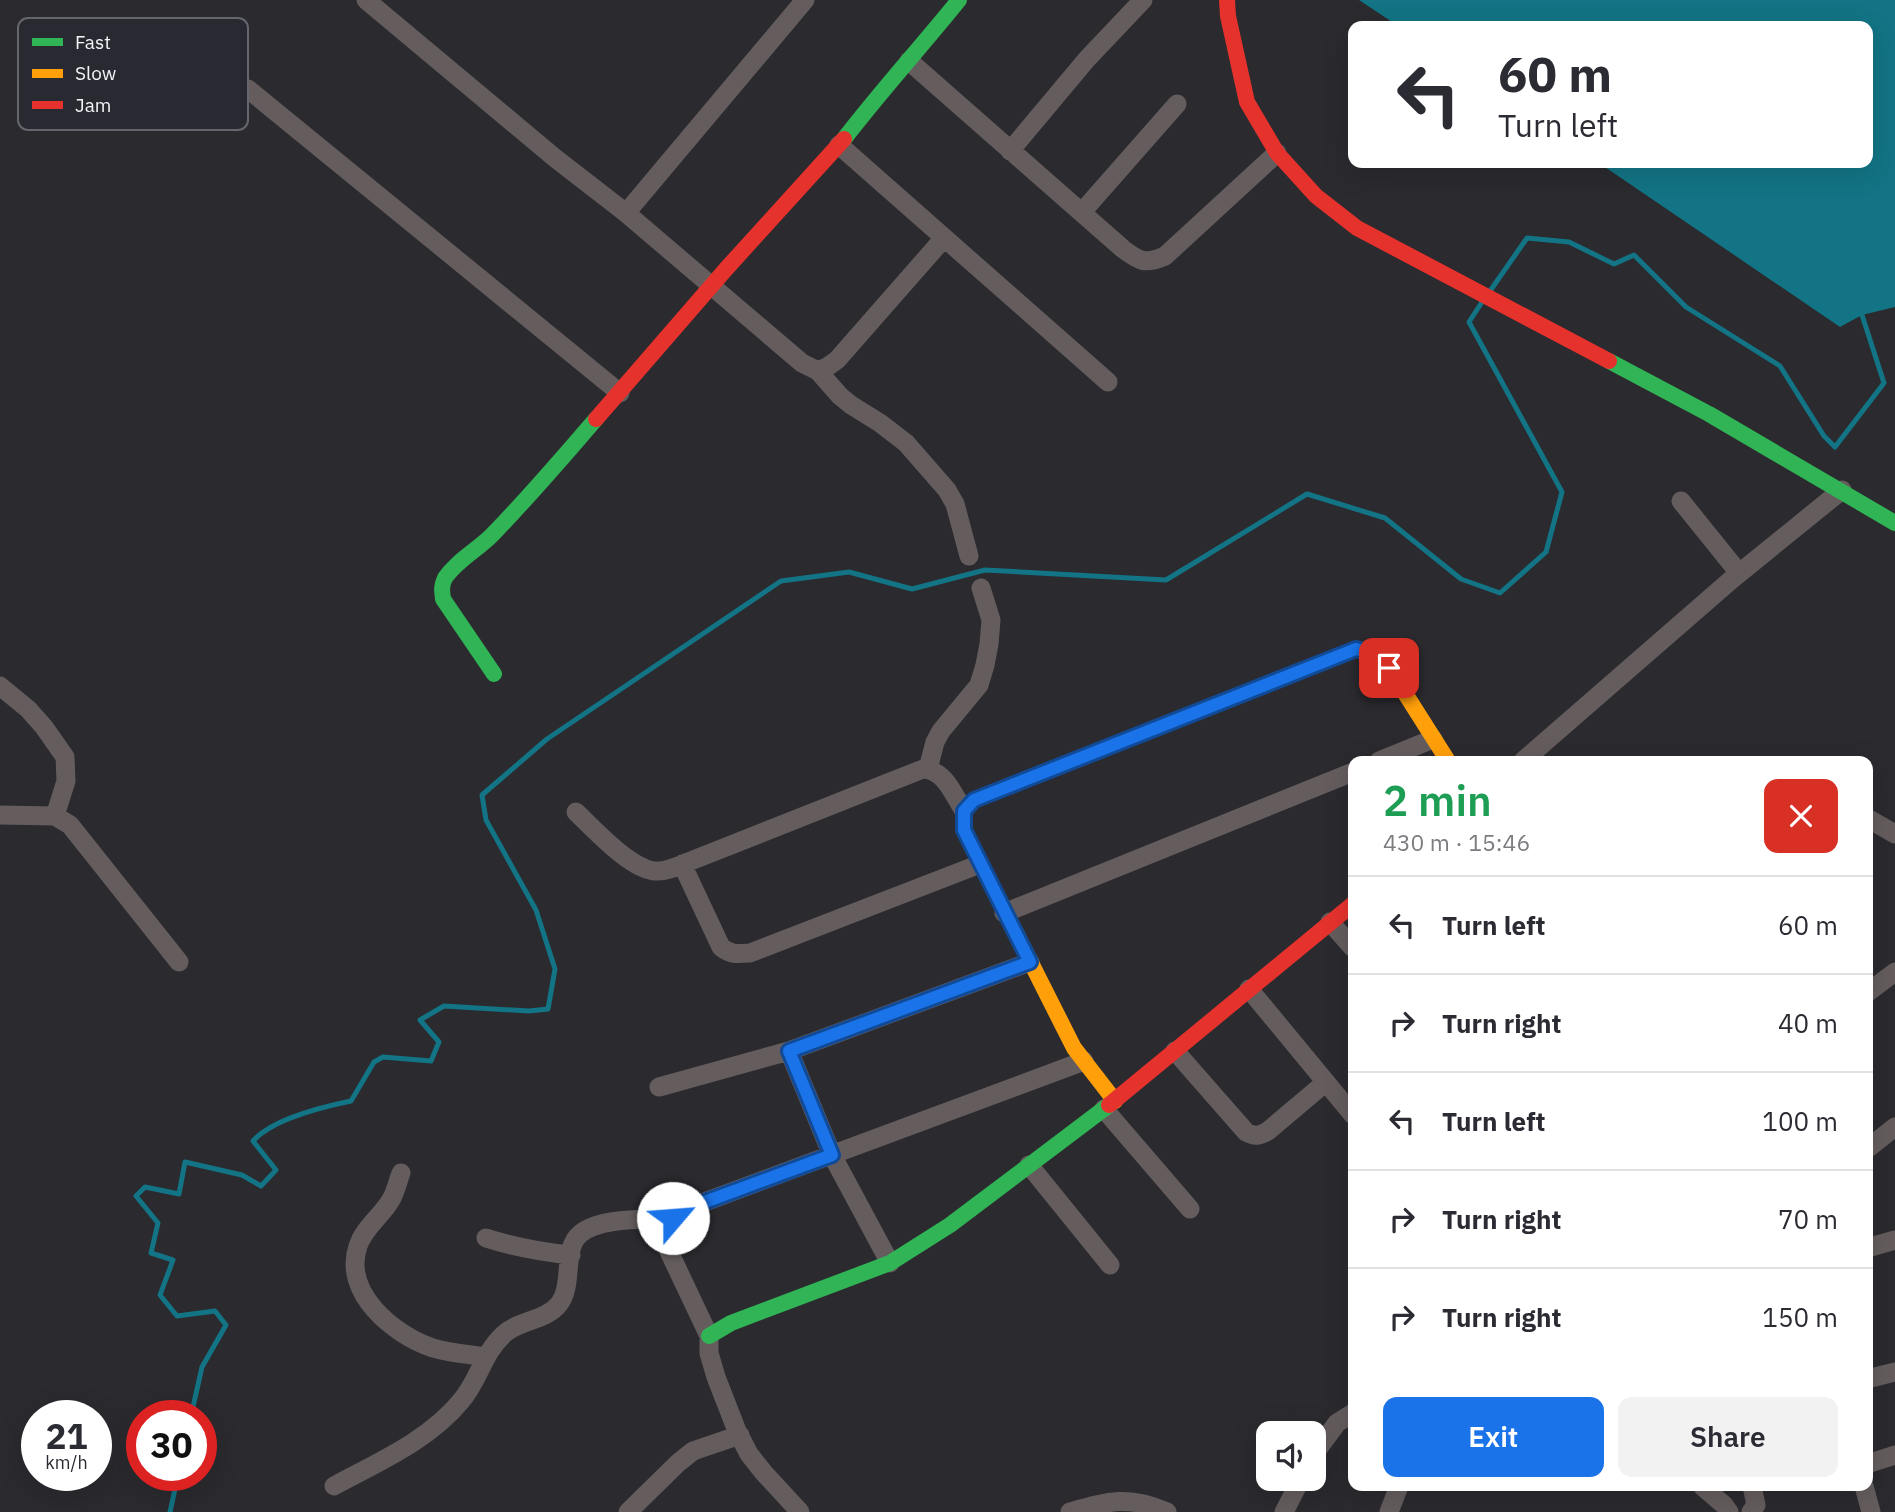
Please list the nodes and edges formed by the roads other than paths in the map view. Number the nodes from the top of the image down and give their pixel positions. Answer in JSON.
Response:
{"nodes":[{"id":1,"x":366,"y":0,"type":"edge"},
{"id":2,"x":805,"y":0,"type":"edge"},
{"id":3,"x":959,"y":0,"type":"edge"},
{"id":4,"x":1143,"y":0,"type":"edge"},
{"id":5,"x":1227,"y":0,"type":"edge"},
{"id":6,"x":909,"y":61,"type":"junction"},
{"id":7,"x":248,"y":89,"type":"dead end"},
{"id":8,"x":1177,"y":104,"type":"dead end"},
{"id":9,"x":839,"y":145,"type":"junction"},
{"id":10,"x":1010,"y":151,"type":"junction"},
{"id":11,"x":1277,"y":153,"type":"junction"},
{"id":12,"x":1082,"y":212,"type":"junction"},
{"id":13,"x":626,"y":213,"type":"junction"},
{"id":14,"x":944,"y":238,"type":"junction"},
{"id":15,"x":712,"y":286,"type":"junction"},
{"id":16,"x":818,"y":371,"type":"junction"},
{"id":17,"x":1108,"y":382,"type":"dead end"},
{"id":18,"x":620,"y":393,"type":"junction"},
{"id":19,"x":1842,"y":490,"type":"junction"},
{"id":20,"x":1681,"y":501,"type":"dead end"},
{"id":21,"x":1895,"y":523,"type":"edge"},
{"id":22,"x":969,"y":556,"type":"dead end"},
{"id":23,"x":1739,"y":573,"type":"junction"},
{"id":24,"x":981,"y":588,"type":"dead end"},
{"id":25,"x":494,"y":674,"type":"dead end"},
{"id":26,"x":0,"y":686,"type":"edge"},
{"id":27,"x":1433,"y":739,"type":"junction"},
{"id":28,"x":1390,"y":756,"type":"edge"},
{"id":29,"x":1445,"y":756,"type":"edge"},
{"id":30,"x":1528,"y":756,"type":"edge"},
{"id":31,"x":928,"y":769,"type":"junction"},
{"id":32,"x":1348,"y":774,"type":"edge"},
{"id":33,"x":964,"y":811,"type":"junction"},
{"id":34,"x":576,"y":812,"type":"dead end"},
{"id":35,"x":0,"y":815,"type":"edge"},
{"id":36,"x":55,"y":816,"type":"junction"},
{"id":37,"x":682,"y":864,"type":"junction"},
{"id":38,"x":980,"y":864,"type":"junction"},
{"id":39,"x":1348,"y":908,"type":"edge"},
{"id":40,"x":1004,"y":913,"type":"junction"},
{"id":41,"x":1330,"y":922,"type":"junction"},
{"id":42,"x":1348,"y":942,"type":"edge"},
{"id":43,"x":179,"y":962,"type":"dead end"},
{"id":44,"x":1030,"y":962,"type":"junction"},
{"id":45,"x":1895,"y":972,"type":"edge"},
{"id":46,"x":1873,"y":988,"type":"edge"},
{"id":47,"x":1249,"y":989,"type":"junction"},
{"id":48,"x":789,"y":1051,"type":"junction"},
{"id":49,"x":1175,"y":1051,"type":"junction"},
{"id":50,"x":1084,"y":1061,"type":"junction"},
{"id":51,"x":1326,"y":1082,"type":"junction"},
{"id":52,"x":659,"y":1087,"type":"dead end"},
{"id":53,"x":1109,"y":1105,"type":"junction"},
{"id":54,"x":1348,"y":1109,"type":"edge"},
{"id":55,"x":1895,"y":1127,"type":"edge"},
{"id":56,"x":1873,"y":1144,"type":"edge"},
{"id":57,"x":832,"y":1155,"type":"junction"},
{"id":58,"x":1029,"y":1165,"type":"junction"},
{"id":59,"x":401,"y":1173,"type":"dead end"},
{"id":60,"x":1190,"y":1209,"type":"dead end"},
{"id":61,"x":673,"y":1218,"type":"junction"},
{"id":62,"x":486,"y":1238,"type":"dead end"},
{"id":63,"x":1895,"y":1241,"type":"edge"},
{"id":64,"x":1873,"y":1246,"type":"edge"},
{"id":65,"x":571,"y":1255,"type":"junction"},
{"id":66,"x":890,"y":1263,"type":"junction"},
{"id":67,"x":1110,"y":1265,"type":"dead end"},
{"id":68,"x":709,"y":1336,"type":"junction"},
{"id":69,"x":485,"y":1357,"type":"junction"},
{"id":70,"x":1895,"y":1372,"type":"edge"},
{"id":71,"x":1873,"y":1378,"type":"edge"},
{"id":72,"x":1348,"y":1416,"type":"edge"},
{"id":73,"x":740,"y":1435,"type":"junction"},
{"id":74,"x":1326,"y":1438,"type":"edge"},
{"id":75,"x":1895,"y":1455,"type":"edge"},
{"id":76,"x":1873,"y":1462,"type":"edge"},
{"id":77,"x":334,"y":1486,"type":"dead end"},
{"id":78,"x":1295,"y":1491,"type":"edge"},
{"id":79,"x":1397,"y":1491,"type":"edge"},
{"id":80,"x":1708,"y":1491,"type":"edge"},
{"id":81,"x":1753,"y":1491,"type":"edge"},
{"id":82,"x":1865,"y":1491,"type":"edge"},
{"id":83,"x":628,"y":1512,"type":"edge"},
{"id":84,"x":800,"y":1512,"type":"edge"},
{"id":85,"x":1070,"y":1512,"type":"edge"},
{"id":86,"x":1167,"y":1512,"type":"edge"},
{"id":87,"x":1284,"y":1512,"type":"edge"},
{"id":88,"x":1389,"y":1512,"type":"edge"},
{"id":89,"x":1729,"y":1512,"type":"edge"},
{"id":90,"x":1751,"y":1512,"type":"edge"},
{"id":91,"x":1871,"y":1512,"type":"edge"}],
"edges":[{"from":1,"to":13,"type":"street"},
{"from":2,"to":13,"type":"street"},
{"from":3,"to":6,"type":"street"},
{"from":4,"to":10,"type":"street"},
{"from":5,"to":11,"type":"street"},
{"from":6,"to":9,"type":"street"},
{"from":6,"to":10,"type":"street"},
{"from":7,"to":18,"type":"street"},
{"from":8,"to":12,"type":"street"},
{"from":9,"to":14,"type":"street"},
{"from":9,"to":15,"type":"street"},
{"from":10,"to":12,"type":"street"},
{"from":11,"to":12,"type":"street"},
{"from":11,"to":19,"type":"street"},
{"from":13,"to":15,"type":"street"},
{"from":14,"to":16,"type":"street"},
{"from":14,"to":17,"type":"street"},
{"from":15,"to":16,"type":"street"},
{"from":15,"to":18,"type":"street"},
{"from":16,"to":22,"type":"street"},
{"from":18,"to":25,"type":"street"},
{"from":19,"to":21,"type":"street"},
{"from":19,"to":23,"type":"street"},
{"from":20,"to":23,"type":"street"},
{"from":23,"to":30,"type":"street"},
{"from":24,"to":31,"type":"street"},
{"from":26,"to":36,"type":"street"},
{"from":27,"to":28,"type":"street"},
{"from":27,"to":29,"type":"street"},
{"from":27,"to":33,"type":"street"},
{"from":31,"to":33,"type":"street"},
{"from":31,"to":37,"type":"street"},
{"from":32,"to":40,"type":"street"},
{"from":33,"to":38,"type":"street"},
{"from":34,"to":37,"type":"street"},
{"from":35,"to":36,"type":"street"},
{"from":36,"to":43,"type":"street"},
{"from":37,"to":38,"type":"street"},
{"from":38,"to":40,"type":"street"},
{"from":39,"to":41,"type":"street"},
{"from":40,"to":44,"type":"street"},
{"from":41,"to":42,"type":"street"},
{"from":41,"to":47,"type":"street"},
{"from":44,"to":48,"type":"street"},
{"from":44,"to":50,"type":"street"},
{"from":45,"to":46,"type":"street"},
{"from":47,"to":49,"type":"street"},
{"from":47,"to":51,"type":"street"},
{"from":48,"to":52,"type":"street"},
{"from":48,"to":57,"type":"street"},
{"from":49,"to":51,"type":"street"},
{"from":49,"to":53,"type":"street"},
{"from":50,"to":53,"type":"street"},
{"from":50,"to":57,"type":"street"},
{"from":51,"to":54,"type":"street"},
{"from":53,"to":58,"type":"street"},
{"from":53,"to":60,"type":"street"},
{"from":55,"to":56,"type":"street"},
{"from":57,"to":61,"type":"street"},
{"from":57,"to":66,"type":"street"},
{"from":58,"to":66,"type":"street"},
{"from":58,"to":67,"type":"street"},
{"from":59,"to":69,"type":"street"},
{"from":61,"to":65,"type":"street"},
{"from":61,"to":68,"type":"street"},
{"from":62,"to":65,"type":"street"},
{"from":63,"to":64,"type":"street"},
{"from":65,"to":69,"type":"street"},
{"from":66,"to":68,"type":"street"},
{"from":68,"to":73,"type":"street"},
{"from":69,"to":77,"type":"street"},
{"from":70,"to":71,"type":"street"},
{"from":72,"to":74,"type":"street"},
{"from":73,"to":83,"type":"street"},
{"from":73,"to":84,"type":"street"},
{"from":75,"to":76,"type":"street"},
{"from":78,"to":87,"type":"street"},
{"from":79,"to":88,"type":"street"},
{"from":80,"to":89,"type":"street"},
{"from":81,"to":90,"type":"street"},
{"from":82,"to":91,"type":"street"},
{"from":85,"to":86,"type":"street"}]}
